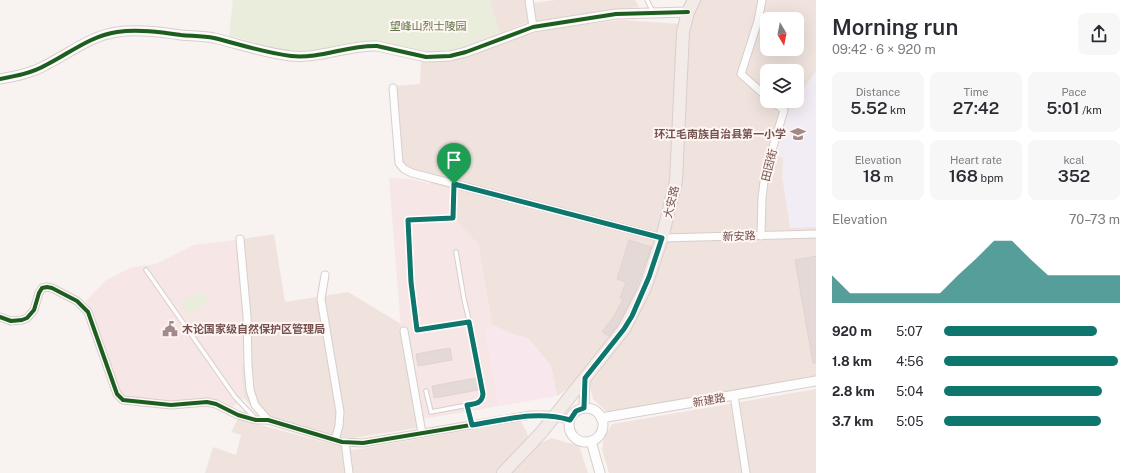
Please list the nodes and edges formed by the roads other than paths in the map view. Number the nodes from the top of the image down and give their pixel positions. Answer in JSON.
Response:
{"nodes":[{"id":1,"x":529,"y":0,"type":"edge"},
{"id":2,"x":647,"y":0,"type":"edge"},
{"id":3,"x":694,"y":0,"type":"edge"},
{"id":4,"x":762,"y":0,"type":"edge"},
{"id":5,"x":653,"y":12,"type":"junction"},
{"id":6,"x":688,"y":12,"type":"junction"},
{"id":7,"x":533,"y":27,"type":"junction"},
{"id":8,"x":0,"y":79,"type":"edge"},
{"id":9,"x":393,"y":88,"type":"dead end"},
{"id":10,"x":760,"y":91,"type":"edge"},
{"id":11,"x":781,"y":108,"type":"edge"},
{"id":12,"x":454,"y":184,"type":"junction"},
{"id":13,"x":816,"y":234,"type":"edge"},
{"id":14,"x":761,"y":236,"type":"junction"},
{"id":15,"x":662,"y":238,"type":"junction"},
{"id":16,"x":240,"y":239,"type":"dead end"},
{"id":17,"x":456,"y":252,"type":"dead end"},
{"id":18,"x":146,"y":270,"type":"dead end"},
{"id":19,"x":325,"y":275,"type":"dead end"},
{"id":20,"x":0,"y":317,"type":"edge"},
{"id":21,"x":469,"y":322,"type":"junction"},
{"id":22,"x":404,"y":331,"type":"dead end"},
{"id":23,"x":585,"y":378,"type":"junction"},
{"id":24,"x":816,"y":381,"type":"edge"},
{"id":25,"x":426,"y":391,"type":"dead end"},
{"id":26,"x":734,"y":395,"type":"junction"},
{"id":27,"x":467,"y":405,"type":"junction"},
{"id":28,"x":584,"y":408,"type":"junction"},
{"id":29,"x":554,"y":416,"type":"junction"},
{"id":30,"x":601,"y":418,"type":"junction"},
{"id":31,"x":256,"y":420,"type":"junction"},
{"id":32,"x":268,"y":420,"type":"junction"},
{"id":33,"x":570,"y":420,"type":"junction"},
{"id":34,"x":472,"y":425,"type":"junction"},
{"id":35,"x":422,"y":433,"type":"junction"},
{"id":36,"x":335,"y":440,"type":"junction"},
{"id":37,"x":590,"y":441,"type":"junction"},
{"id":38,"x":345,"y":442,"type":"junction"},
{"id":39,"x":349,"y":473,"type":"edge"},
{"id":40,"x":503,"y":473,"type":"edge"},
{"id":41,"x":600,"y":473,"type":"edge"},
{"id":42,"x":746,"y":473,"type":"edge"}],
"edges":[{"from":1,"to":7,"type":"street"},
{"from":2,"to":5,"type":"lane"},
{"from":3,"to":6,"type":"main road","name":"大安路"},
{"from":4,"to":10,"type":"street"},
{"from":5,"to":6,"type":"street"},
{"from":5,"to":7,"type":"street"},
{"from":6,"to":15,"type":"main road","name":"大安路"},
{"from":7,"to":8,"type":"street"},
{"from":9,"to":12,"type":"street","name":"新安路"},
{"from":11,"to":14,"type":"street","name":"田因街"},
{"from":12,"to":15,"type":"street","name":"新安路"},
{"from":12,"to":21,"type":"lane"},
{"from":13,"to":14,"type":"street","name":"新安路"},
{"from":14,"to":15,"type":"street","name":"新安路"},
{"from":15,"to":23,"type":"main road","name":"大安路"},
{"from":16,"to":32,"type":"street"},
{"from":17,"to":21,"type":"lane"},
{"from":18,"to":31,"type":"lane"},
{"from":19,"to":36,"type":"street"},
{"from":20,"to":31,"type":"street"},
{"from":21,"to":27,"type":"lane"},
{"from":22,"to":35,"type":"street"},
{"from":23,"to":28,"type":"street"},
{"from":23,"to":29,"type":"main road","name":"大安路"},
{"from":24,"to":26,"type":"street","name":"新建路"},
{"from":25,"to":27,"type":"lane"},
{"from":26,"to":30,"type":"street","name":"新建路"},
{"from":26,"to":42,"type":"street"},
{"from":27,"to":34,"type":"lane"},
{"from":28,"to":30,"type":"street"},
{"from":28,"to":33,"type":"street"},
{"from":29,"to":33,"type":"street"},
{"from":29,"to":34,"type":"street"},
{"from":29,"to":40,"type":"main road","name":"大安路"},
{"from":30,"to":37,"type":"street"},
{"from":31,"to":32,"type":"street"},
{"from":32,"to":36,"type":"street"},
{"from":33,"to":37,"type":"street"},
{"from":34,"to":35,"type":"street"},
{"from":35,"to":38,"type":"street"},
{"from":36,"to":38,"type":"street"},
{"from":37,"to":41,"type":"street"},
{"from":38,"to":39,"type":"street"}]}
